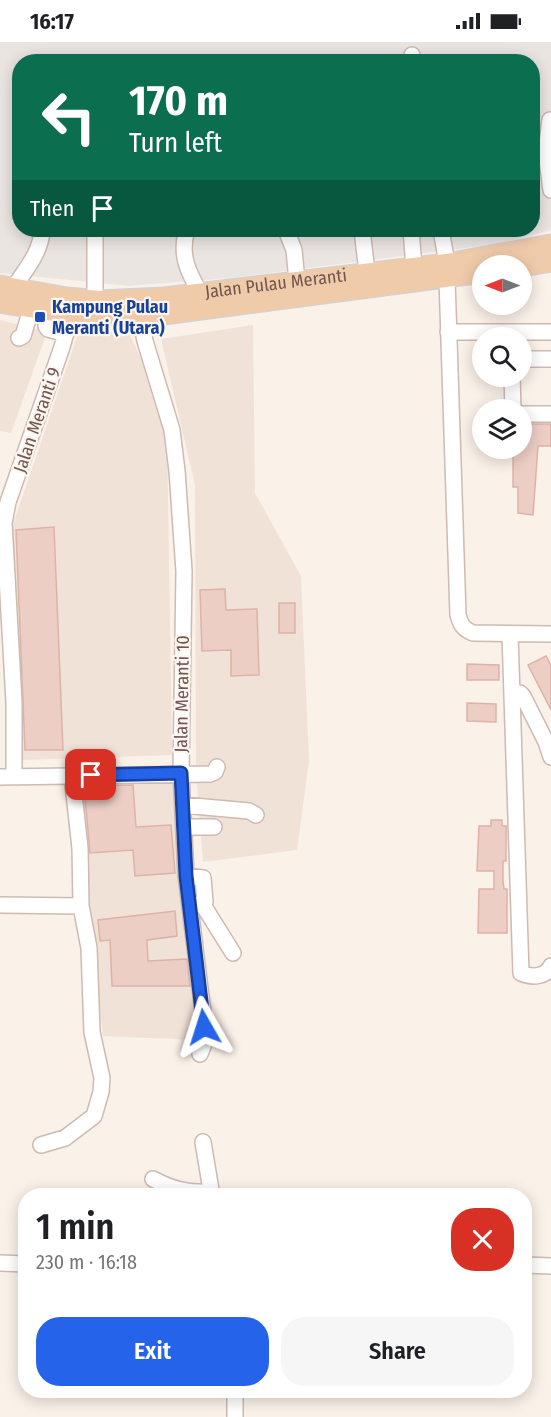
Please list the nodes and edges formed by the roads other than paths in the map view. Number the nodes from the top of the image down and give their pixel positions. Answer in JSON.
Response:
{"nodes":[{"id":1,"x":550,"y":120,"type":"edge"},
{"id":2,"x":551,"y":190,"type":"edge"},
{"id":3,"x":42,"y":237,"type":"edge"},
{"id":4,"x":95,"y":237,"type":"edge"},
{"id":5,"x":185,"y":237,"type":"edge"},
{"id":6,"x":289,"y":237,"type":"edge"},
{"id":7,"x":363,"y":237,"type":"edge"},
{"id":8,"x":412,"y":237,"type":"edge"},
{"id":9,"x":442,"y":237,"type":"edge"},
{"id":10,"x":551,"y":244,"type":"edge"},
{"id":11,"x":551,"y":262,"type":"edge"},
{"id":12,"x":532,"y":265,"type":"edge"},
{"id":13,"x":414,"y":267,"type":"junction"},
{"id":14,"x":447,"y":271,"type":"junction"},
{"id":15,"x":367,"y":272,"type":"junction"},
{"id":16,"x":472,"y":272,"type":"edge"},
{"id":17,"x":297,"y":281,"type":"junction"},
{"id":18,"x":7,"y":286,"type":"edge"},
{"id":19,"x":200,"y":293,"type":"junction"},
{"id":20,"x":94,"y":300,"type":"junction"},
{"id":21,"x":164,"y":306,"type":"junction"},
{"id":22,"x":1,"y":307,"type":"edge"},
{"id":23,"x":40,"y":310,"type":"junction"},
{"id":24,"x":71,"y":315,"type":"junction"},
{"id":25,"x":140,"y":316,"type":"junction"},
{"id":26,"x":448,"y":332,"type":"junction"},
{"id":27,"x":551,"y":332,"type":"edge"},
{"id":28,"x":66,"y":334,"type":"junction"},
{"id":29,"x":19,"y":338,"type":"dead end"},
{"id":30,"x":532,"y":359,"type":"edge"},
{"id":31,"x":551,"y":359,"type":"edge"},
{"id":32,"x":532,"y":414,"type":"edge"},
{"id":33,"x":551,"y":414,"type":"edge"},
{"id":34,"x":3,"y":513,"type":"edge"},
{"id":35,"x":510,"y":634,"type":"junction"},
{"id":36,"x":551,"y":634,"type":"edge"},
{"id":37,"x":6,"y":663,"type":"edge"},
{"id":38,"x":512,"y":693,"type":"junction"},
{"id":39,"x":551,"y":757,"type":"edge"},
{"id":40,"x":217,"y":767,"type":"dead end"},
{"id":41,"x":181,"y":773,"type":"junction"},
{"id":42,"x":72,"y":776,"type":"junction"},
{"id":43,"x":7,"y":777,"type":"edge"},
{"id":44,"x":183,"y":805,"type":"junction"},
{"id":45,"x":256,"y":815,"type":"dead end"},
{"id":46,"x":184,"y":827,"type":"junction"},
{"id":47,"x":214,"y":827,"type":"dead end"},
{"id":48,"x":196,"y":904,"type":"junction"},
{"id":49,"x":0,"y":905,"type":"edge"},
{"id":50,"x":81,"y":906,"type":"junction"},
{"id":51,"x":233,"y":953,"type":"dead end"},
{"id":52,"x":551,"y":966,"type":"edge"},
{"id":53,"x":200,"y":1054,"type":"dead end"},
{"id":54,"x":203,"y":1142,"type":"dead end"},
{"id":55,"x":40,"y":1145,"type":"dead end"},
{"id":56,"x":153,"y":1179,"type":"dead end"},
{"id":57,"x":173,"y":1188,"type":"edge"},
{"id":58,"x":210,"y":1188,"type":"edge"},
{"id":59,"x":0,"y":1263,"type":"edge"},
{"id":60,"x":18,"y":1264,"type":"edge"},
{"id":61,"x":532,"y":1265,"type":"edge"},
{"id":62,"x":551,"y":1266,"type":"edge"},
{"id":63,"x":235,"y":1398,"type":"edge"},
{"id":64,"x":235,"y":1417,"type":"edge"}],
"edges":[{"from":1,"to":2,"type":"street"},
{"from":3,"to":18,"type":"street"},
{"from":4,"to":20,"type":"street"},
{"from":5,"to":19,"type":"street"},
{"from":6,"to":17,"type":"street"},
{"from":7,"to":15,"type":"street"},
{"from":8,"to":13,"type":"street"},
{"from":9,"to":14,"type":"street"},
{"from":10,"to":14,"type":"main road","name":"Jalan Pulau Meranti"},
{"from":11,"to":12,"type":"main road"},
{"from":13,"to":14,"type":"main road","name":"Jalan Pulau Meranti"},
{"from":13,"to":15,"type":"main road","name":"Jalan Pulau Meranti"},
{"from":14,"to":16,"type":"main road","name":"Jalan Pulau Meranti"},
{"from":14,"to":21,"type":"main road","name":"Jalan Pulau Meranti"},
{"from":14,"to":26,"type":"street"},
{"from":15,"to":17,"type":"main road","name":"Jalan Pulau Meranti"},
{"from":17,"to":19,"type":"main road","name":"Jalan Pulau Meranti"},
{"from":18,"to":20,"type":"main road","name":"Jalan Pulau Meranti"},
{"from":19,"to":21,"type":"main road","name":"Jalan Pulau Meranti"},
{"from":20,"to":21,"type":"main road","name":"Jalan Pulau Meranti"},
{"from":21,"to":25,"type":"main road","name":"Jalan Pulau Meranti"},
{"from":22,"to":23,"type":"main road","name":"Jalan Pulau Meranti"},
{"from":23,"to":24,"type":"main road","name":"Jalan Pulau Meranti"},
{"from":23,"to":28,"type":"street"},
{"from":23,"to":29,"type":"street"},
{"from":24,"to":25,"type":"main road","name":"Jalan Pulau Meranti"},
{"from":24,"to":28,"type":"street","name":"Jalan Meranti 9"},
{"from":25,"to":41,"type":"street","name":"Jalan Meranti 10"},
{"from":26,"to":27,"type":"street"},
{"from":26,"to":35,"type":"street"},
{"from":28,"to":34,"type":"street","name":"Jalan Meranti 9"},
{"from":30,"to":31,"type":"street"},
{"from":32,"to":33,"type":"street"},
{"from":34,"to":37,"type":"street","name":"Jalan Meranti 9"},
{"from":35,"to":36,"type":"street"},
{"from":35,"to":38,"type":"street"},
{"from":37,"to":43,"type":"street","name":"Jalan Meranti 9"},
{"from":38,"to":39,"type":"street"},
{"from":38,"to":52,"type":"street"},
{"from":40,"to":41,"type":"street"},
{"from":41,"to":42,"type":"street"},
{"from":41,"to":44,"type":"street","name":"Jalan Meranti 10"},
{"from":42,"to":43,"type":"street"},
{"from":42,"to":50,"type":"street"},
{"from":44,"to":45,"type":"street"},
{"from":44,"to":46,"type":"street","name":"Jalan Meranti 10"},
{"from":46,"to":47,"type":"street"},
{"from":46,"to":48,"type":"street","name":"Jalan Meranti 10"},
{"from":48,"to":51,"type":"street"},
{"from":48,"to":53,"type":"street","name":"Jalan Meranti 10"},
{"from":49,"to":50,"type":"street"},
{"from":50,"to":55,"type":"street"},
{"from":54,"to":58,"type":"street"},
{"from":56,"to":57,"type":"street"},
{"from":59,"to":60,"type":"street"},
{"from":61,"to":62,"type":"street"},
{"from":63,"to":64,"type":"street"}]}
